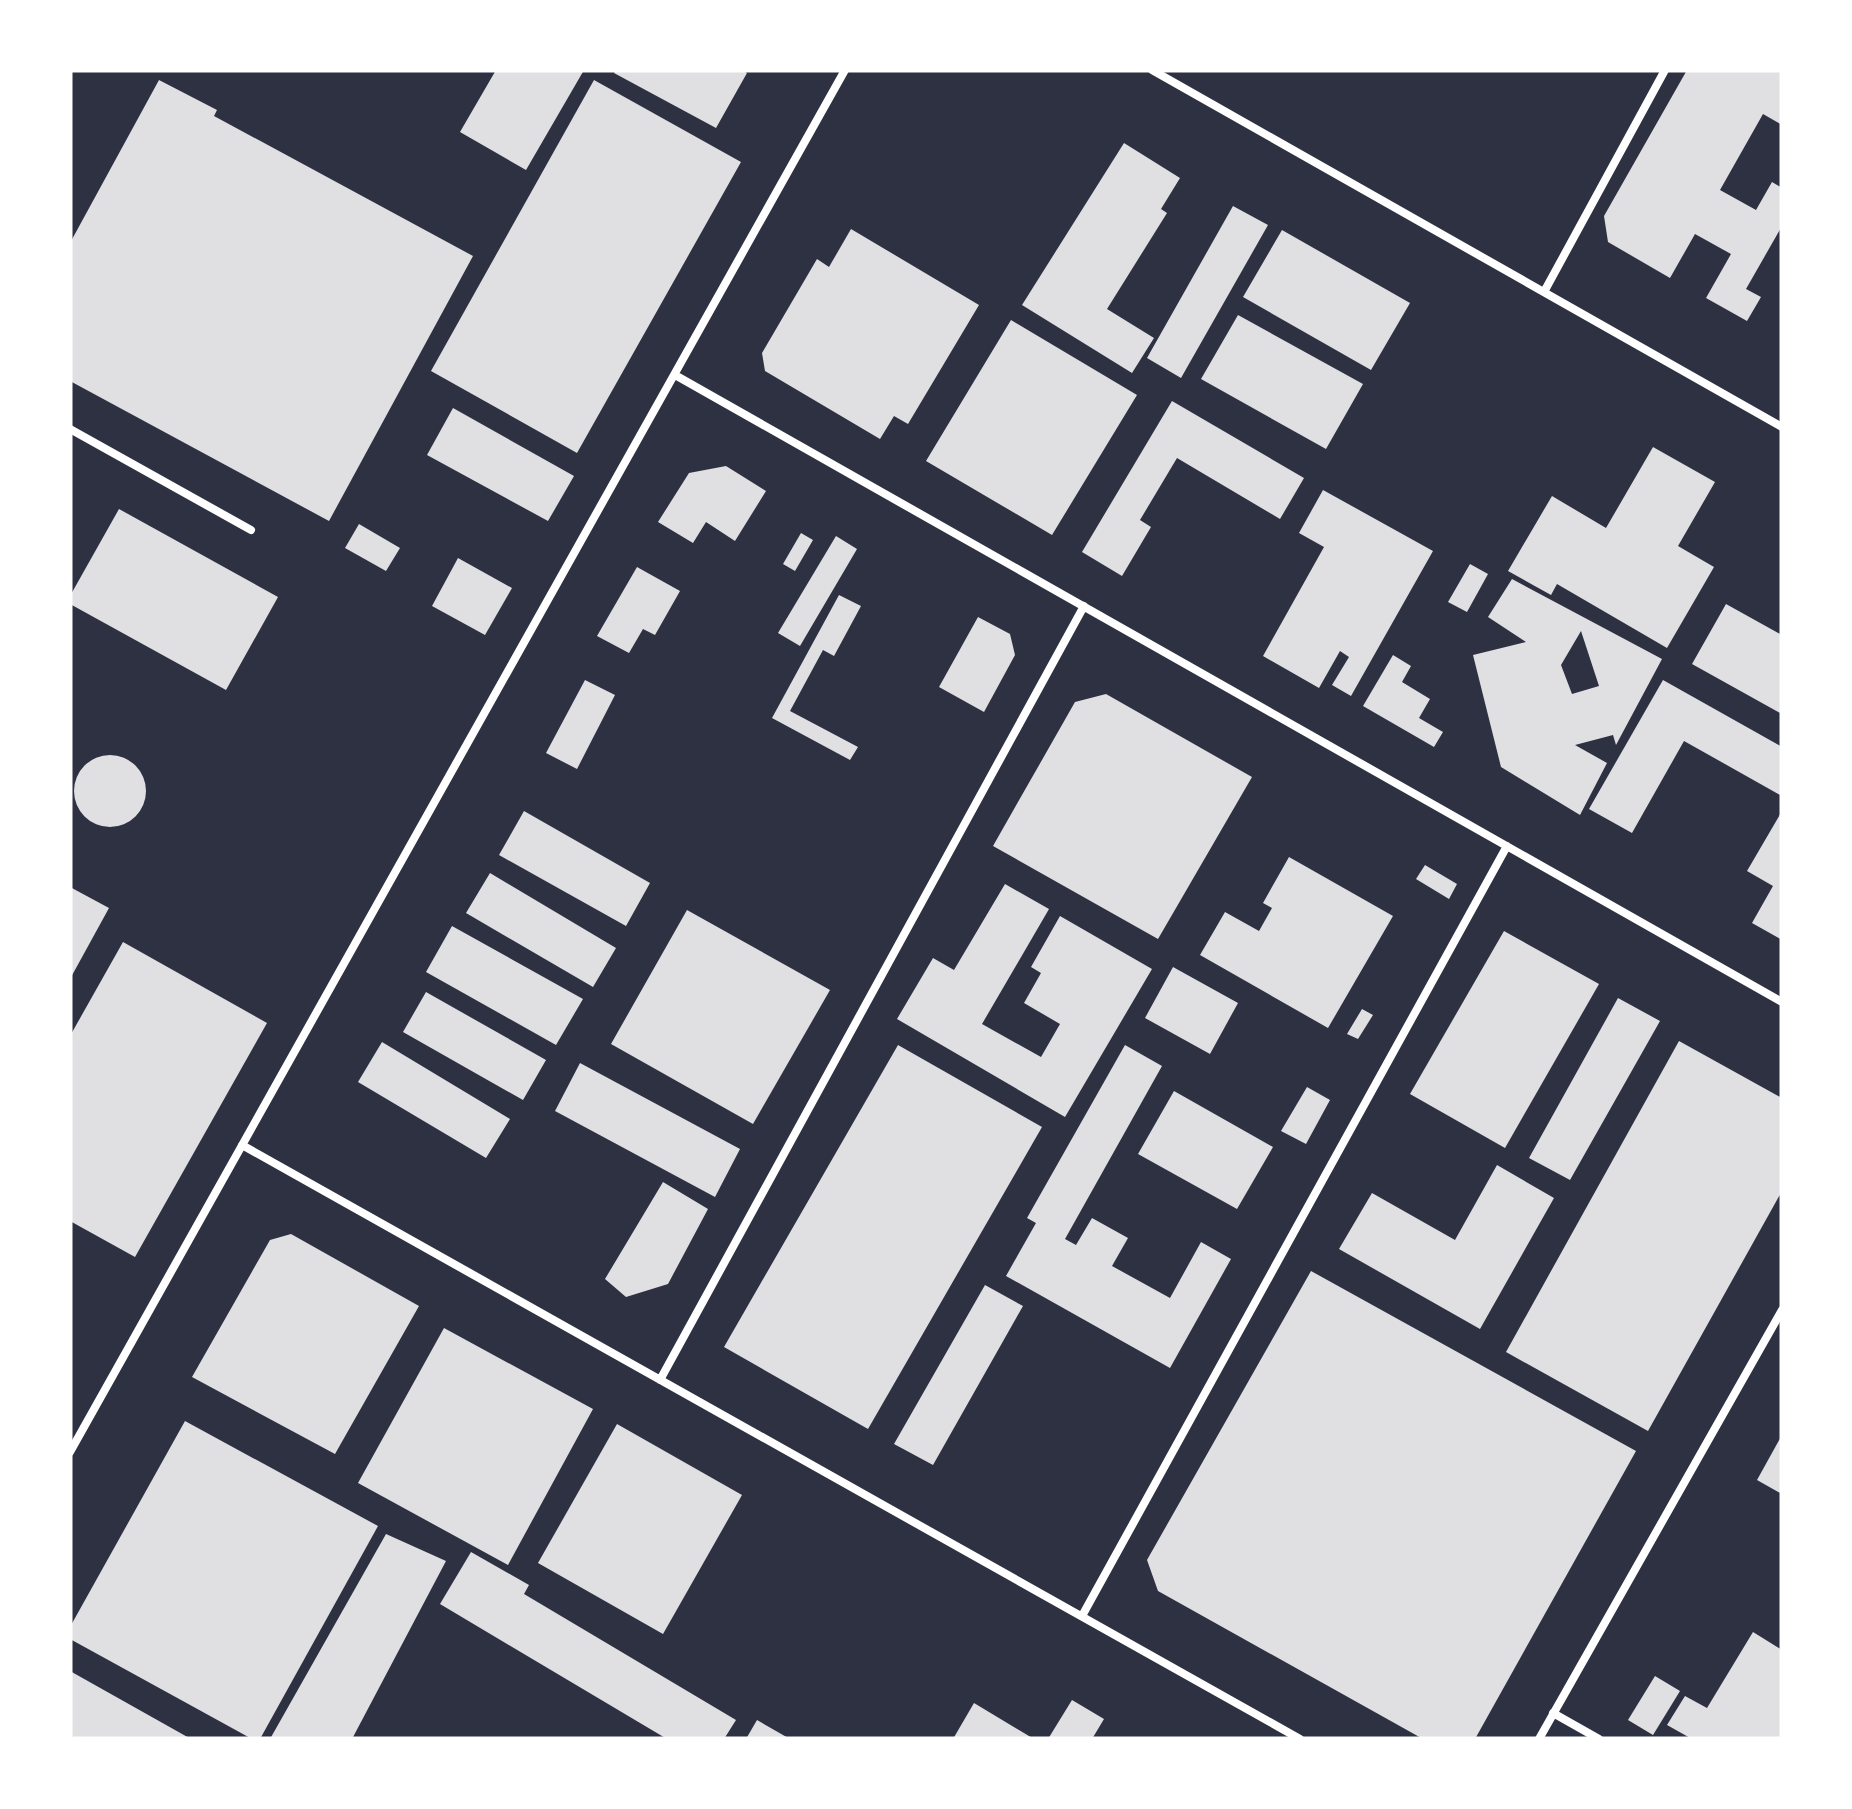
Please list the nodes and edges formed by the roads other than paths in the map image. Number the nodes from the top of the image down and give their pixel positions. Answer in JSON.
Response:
{"nodes":[{"id":1,"x":845,"y":70,"type":"edge"},
{"id":2,"x":1152,"y":70,"type":"edge"},
{"id":3,"x":1665,"y":70,"type":"edge"},
{"id":4,"x":1544,"y":292,"type":"junction"},
{"id":5,"x":675,"y":375,"type":"junction"},
{"id":6,"x":1782,"y":427,"type":"edge"},
{"id":7,"x":70,"y":429,"type":"edge"},
{"id":8,"x":251,"y":530,"type":"dead end"},
{"id":9,"x":1084,"y":606,"type":"junction"},
{"id":10,"x":1507,"y":846,"type":"junction"},
{"id":11,"x":1782,"y":1002,"type":"edge"},
{"id":12,"x":242,"y":1146,"type":"junction"},
{"id":13,"x":1782,"y":1310,"type":"edge"},
{"id":14,"x":660,"y":1380,"type":"junction"},
{"id":15,"x":70,"y":1452,"type":"edge"},
{"id":16,"x":1082,"y":1616,"type":"junction"},
{"id":17,"x":1553,"y":1713,"type":"junction"},
{"id":18,"x":1300,"y":1739,"type":"edge"},
{"id":19,"x":1539,"y":1739,"type":"edge"},
{"id":20,"x":1599,"y":1739,"type":"edge"}],
"edges":[{"from":1,"to":5,"type":"lane"},
{"from":2,"to":4,"type":"lane"},
{"from":3,"to":4,"type":"lane"},
{"from":4,"to":6,"type":"lane"},
{"from":5,"to":9,"type":"lane"},
{"from":5,"to":12,"type":"lane"},
{"from":7,"to":8,"type":"lane"},
{"from":9,"to":10,"type":"lane"},
{"from":9,"to":14,"type":"lane"},
{"from":10,"to":11,"type":"lane"},
{"from":10,"to":16,"type":"lane"},
{"from":12,"to":14,"type":"lane"},
{"from":12,"to":15,"type":"lane"},
{"from":13,"to":17,"type":"lane"},
{"from":14,"to":16,"type":"lane"},
{"from":16,"to":18,"type":"lane"},
{"from":17,"to":19,"type":"lane"},
{"from":17,"to":20,"type":"lane"}]}
